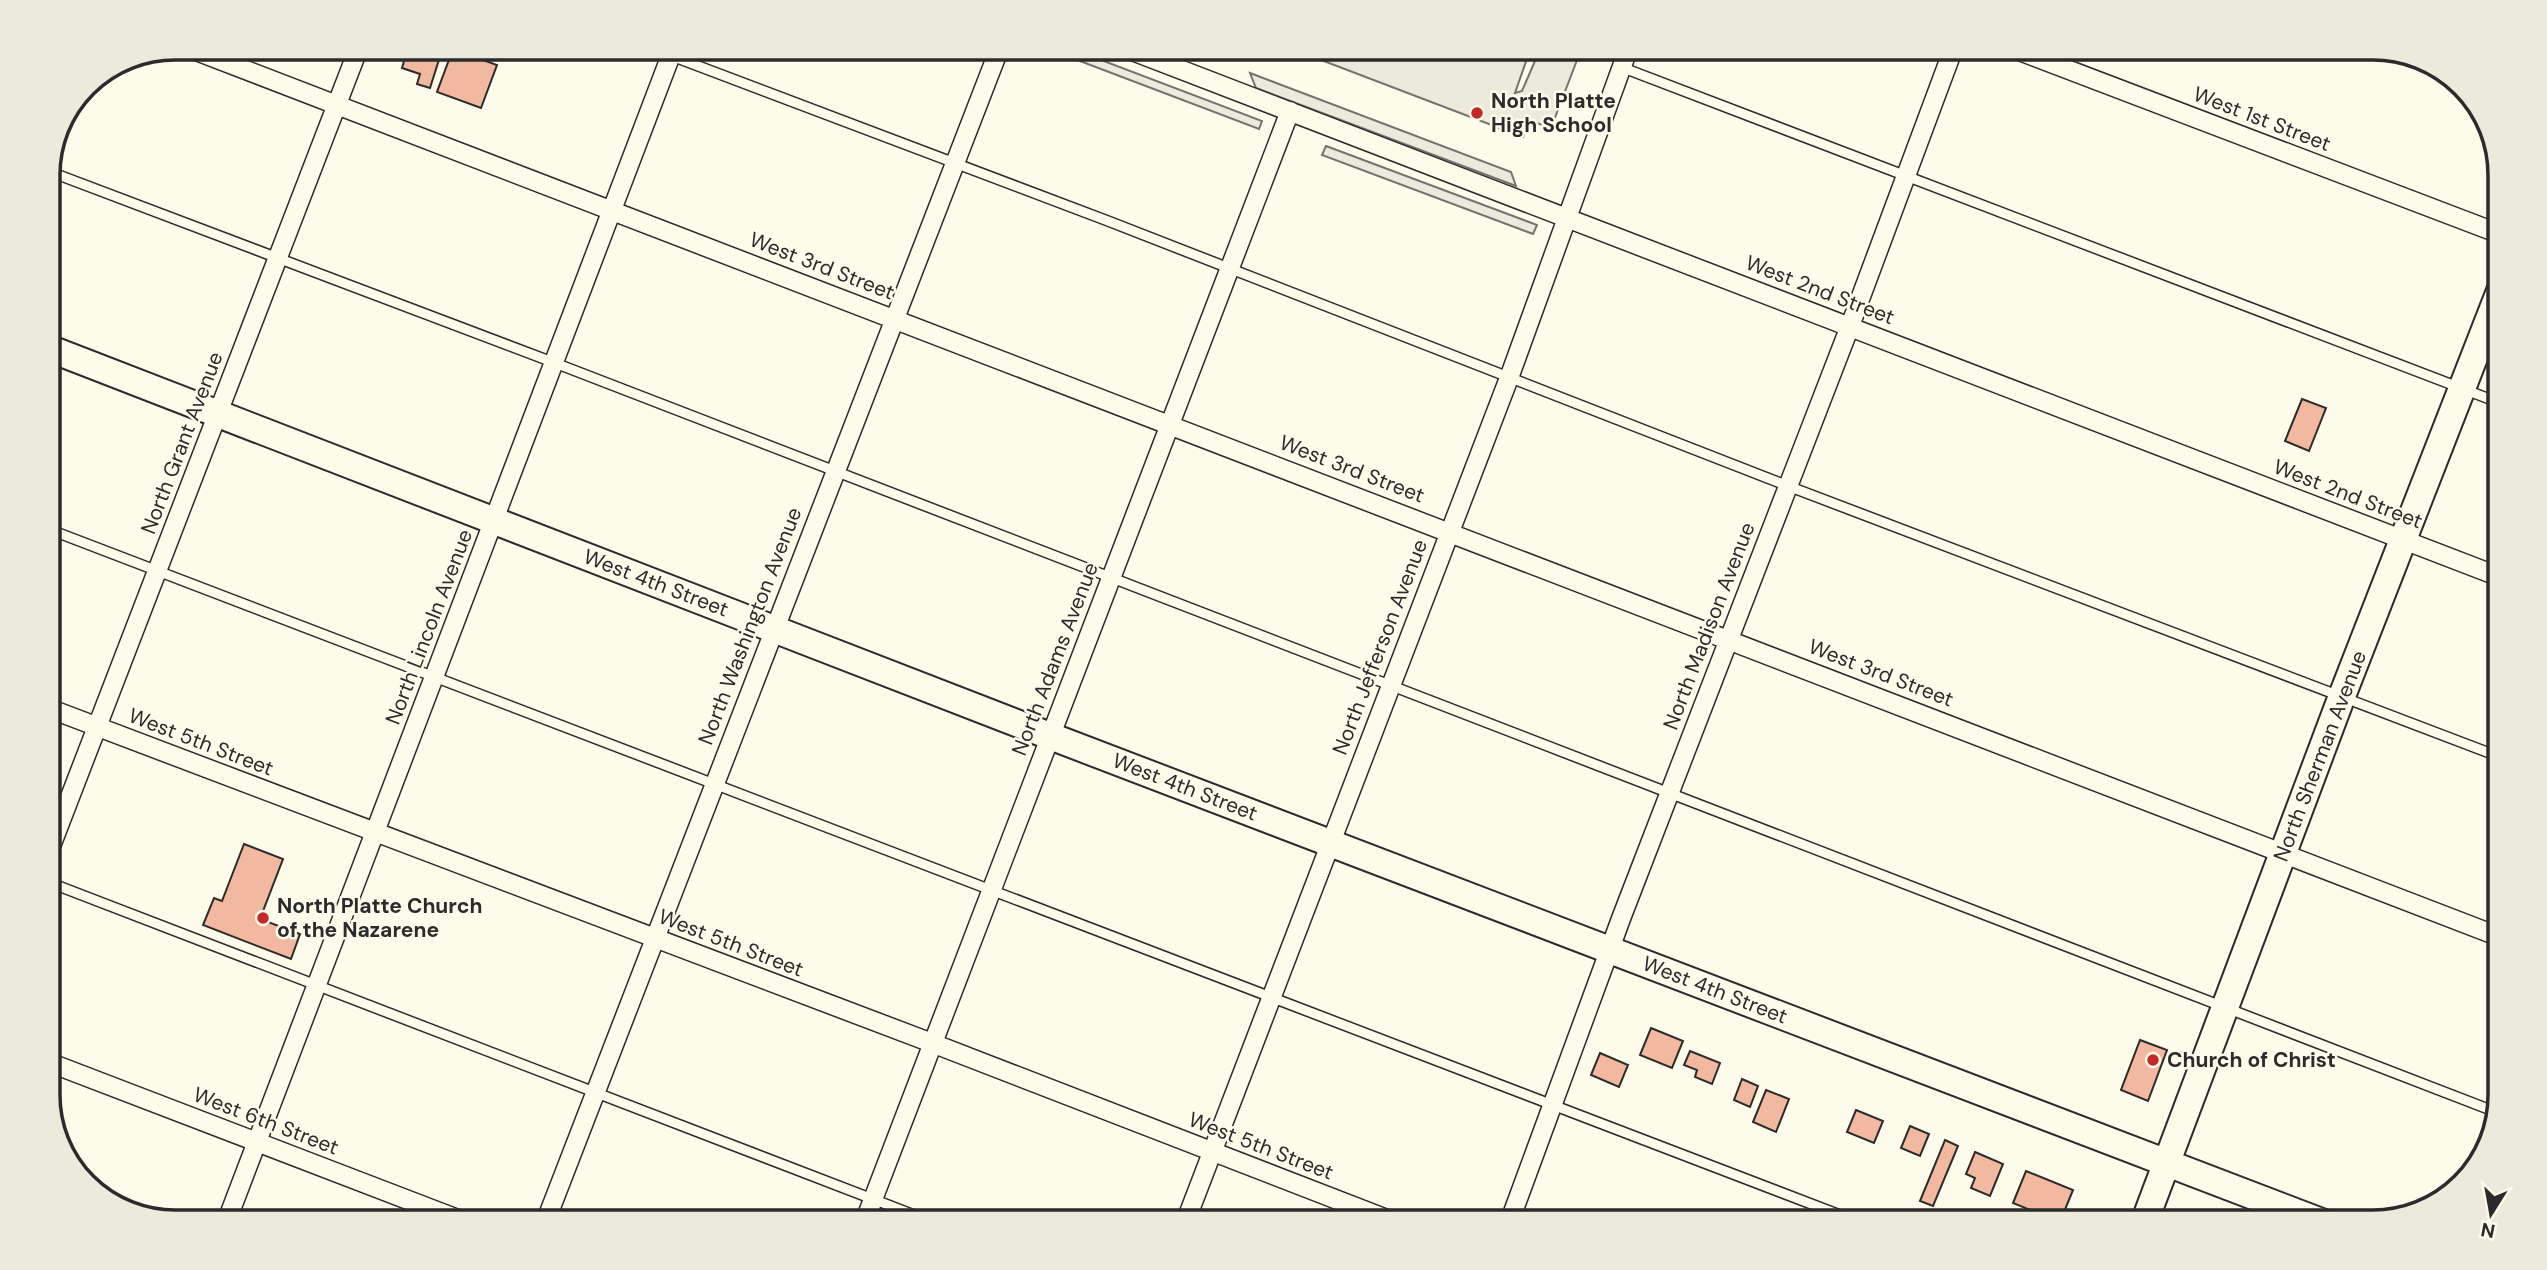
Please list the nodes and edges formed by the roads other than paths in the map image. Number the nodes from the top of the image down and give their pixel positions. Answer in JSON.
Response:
{"nodes":[{"id":1,"x":220,"y":60,"type":"edge"},
{"id":2,"x":354,"y":60,"type":"edge"},
{"id":3,"x":669,"y":60,"type":"edge"},
{"id":4,"x":692,"y":60,"type":"edge"},
{"id":5,"x":995,"y":60,"type":"edge"},
{"id":6,"x":1156,"y":60,"type":"edge"},
{"id":7,"x":1624,"y":60,"type":"edge"},
{"id":8,"x":1949,"y":60,"type":"edge"},
{"id":9,"x":2042,"y":60,"type":"edge"},
{"id":10,"x":1621,"y":67,"type":"junction"},
{"id":11,"x":337,"y":104,"type":"junction"},
{"id":12,"x":1290,"y":111,"type":"junction"},
{"id":13,"x":954,"y":163,"type":"junction"},
{"id":14,"x":60,"y":175,"type":"edge"},
{"id":15,"x":1906,"y":176,"type":"junction"},
{"id":16,"x":613,"y":210,"type":"junction"},
{"id":17,"x":1567,"y":217,"type":"junction"},
{"id":18,"x":2487,"y":229,"type":"edge"},
{"id":19,"x":278,"y":258,"type":"junction"},
{"id":20,"x":1229,"y":270,"type":"junction"},
{"id":21,"x":894,"y":318,"type":"junction"},
{"id":22,"x":2487,"y":324,"type":"edge"},
{"id":23,"x":1850,"y":326,"type":"junction"},
{"id":24,"x":60,"y":353,"type":"edge"},
{"id":25,"x":555,"y":363,"type":"junction"},
{"id":26,"x":1509,"y":378,"type":"junction"},
{"id":27,"x":2462,"y":388,"type":"junction"},
{"id":28,"x":2487,"y":398,"type":"edge"},
{"id":29,"x":218,"y":414,"type":"junction"},
{"id":30,"x":1170,"y":424,"type":"junction"},
{"id":31,"x":835,"y":471,"type":"junction"},
{"id":32,"x":1788,"y":486,"type":"junction"},
{"id":33,"x":494,"y":521,"type":"junction"},
{"id":34,"x":1449,"y":531,"type":"junction"},
{"id":35,"x":60,"y":534,"type":"edge"},
{"id":36,"x":2403,"y":540,"type":"junction"},
{"id":37,"x":157,"y":571,"type":"junction"},
{"id":38,"x":2487,"y":572,"type":"edge"},
{"id":39,"x":1111,"y":578,"type":"junction"},
{"id":40,"x":774,"y":628,"type":"junction"},
{"id":41,"x":1728,"y":639,"type":"junction"},
{"id":42,"x":435,"y":676,"type":"junction"},
{"id":43,"x":1389,"y":686,"type":"junction"},
{"id":44,"x":2342,"y":696,"type":"junction"},
{"id":45,"x":60,"y":713,"type":"edge"},
{"id":46,"x":97,"y":727,"type":"junction"},
{"id":47,"x":1050,"y":736,"type":"junction"},
{"id":48,"x":2488,"y":752,"type":"edge"},
{"id":49,"x":714,"y":783,"type":"junction"},
{"id":50,"x":1668,"y":794,"type":"junction"},
{"id":51,"x":60,"y":823,"type":"edge"},
{"id":52,"x":375,"y":833,"type":"junction"},
{"id":53,"x":1329,"y":842,"type":"junction"},
{"id":54,"x":2284,"y":853,"type":"junction"},
{"id":55,"x":60,"y":888,"type":"edge"},
{"id":56,"x":991,"y":890,"type":"junction"},
{"id":57,"x":2488,"y":932,"type":"edge"},
{"id":58,"x":654,"y":938,"type":"junction"},
{"id":59,"x":1609,"y":950,"type":"junction"},
{"id":60,"x":316,"y":985,"type":"junction"},
{"id":61,"x":1271,"y":996,"type":"junction"},
{"id":62,"x":2225,"y":1009,"type":"junction"},
{"id":63,"x":932,"y":1043,"type":"junction"},
{"id":64,"x":60,"y":1067,"type":"edge"},
{"id":65,"x":596,"y":1093,"type":"junction"},
{"id":66,"x":1554,"y":1106,"type":"junction"},
{"id":67,"x":2487,"y":1109,"type":"edge"},
{"id":68,"x":256,"y":1142,"type":"junction"},
{"id":69,"x":1212,"y":1151,"type":"junction"},
{"id":70,"x":2168,"y":1163,"type":"junction"},
{"id":71,"x":873,"y":1199,"type":"junction"},
{"id":72,"x":231,"y":1210,"type":"edge"},
{"id":73,"x":434,"y":1210,"type":"edge"},
{"id":74,"x":550,"y":1210,"type":"edge"},
{"id":75,"x":869,"y":1210,"type":"edge"},
{"id":76,"x":901,"y":1210,"type":"edge"},
{"id":77,"x":1190,"y":1210,"type":"edge"},
{"id":78,"x":1364,"y":1210,"type":"edge"},
{"id":79,"x":1514,"y":1210,"type":"edge"},
{"id":80,"x":1827,"y":1210,"type":"edge"},
{"id":81,"x":2149,"y":1210,"type":"edge"},
{"id":82,"x":2290,"y":1210,"type":"edge"}],
"edges":[{"from":1,"to":11,"type":"street","name":"West 3rd Street"},
{"from":2,"to":11,"type":"street","name":"North Grant Avenue"},
{"from":3,"to":16,"type":"street","name":"North Lincoln Avenue"},
{"from":4,"to":13,"type":"lane"},
{"from":5,"to":13,"type":"street","name":"North Washington Avenue"},
{"from":6,"to":12,"type":"street","name":"West 2nd Street"},
{"from":7,"to":10,"type":"street","name":"North Jefferson Avenue"},
{"from":8,"to":15,"type":"street","name":"North Madison Avenue"},
{"from":9,"to":18,"type":"street","name":"West 1st Street"},
{"from":10,"to":15,"type":"lane"},
{"from":10,"to":17,"type":"street","name":"North Jefferson Avenue"},
{"from":11,"to":16,"type":"street","name":"West 3rd Street"},
{"from":11,"to":19,"type":"street","name":"North Grant Avenue"},
{"from":12,"to":17,"type":"street","name":"West 2nd Street"},
{"from":12,"to":20,"type":"street","name":"North Adams Avenue"},
{"from":13,"to":20,"type":"lane"},
{"from":13,"to":21,"type":"street","name":"North Washington Avenue"},
{"from":14,"to":19,"type":"lane"},
{"from":15,"to":23,"type":"street","name":"North Madison Avenue"},
{"from":15,"to":27,"type":"lane"},
{"from":16,"to":21,"type":"street","name":"West 3rd Street"},
{"from":16,"to":25,"type":"street","name":"North Lincoln Avenue"},
{"from":17,"to":23,"type":"street","name":"West 2nd Street"},
{"from":17,"to":26,"type":"street","name":"North Jefferson Avenue"},
{"from":19,"to":25,"type":"lane"},
{"from":19,"to":29,"type":"street","name":"North Grant Avenue"},
{"from":20,"to":26,"type":"lane"},
{"from":20,"to":30,"type":"street","name":"North Adams Avenue"},
{"from":21,"to":30,"type":"street","name":"West 3rd Street"},
{"from":21,"to":31,"type":"street","name":"North Washington Avenue"},
{"from":22,"to":27,"type":"main road","name":"North Sherman Avenue"},
{"from":23,"to":32,"type":"street","name":"North Madison Avenue"},
{"from":23,"to":36,"type":"street","name":"West 2nd Street"},
{"from":24,"to":29,"type":"main road","name":"West 4th Street"},
{"from":25,"to":31,"type":"lane"},
{"from":25,"to":33,"type":"street","name":"North Lincoln Avenue"},
{"from":26,"to":32,"type":"lane"},
{"from":26,"to":34,"type":"street","name":"North Jefferson Avenue"},
{"from":27,"to":28,"type":"lane"},
{"from":27,"to":36,"type":"main road","name":"North Sherman Avenue"},
{"from":29,"to":33,"type":"main road","name":"West 4th Street"},
{"from":29,"to":37,"type":"street","name":"North Grant Avenue"},
{"from":30,"to":34,"type":"street","name":"West 3rd Street"},
{"from":30,"to":39,"type":"street","name":"North Adams Avenue"},
{"from":31,"to":39,"type":"lane"},
{"from":31,"to":40,"type":"street","name":"North Washington Avenue"},
{"from":32,"to":41,"type":"street","name":"North Madison Avenue"},
{"from":32,"to":44,"type":"lane"},
{"from":33,"to":40,"type":"main road","name":"West 4th Street"},
{"from":33,"to":42,"type":"street","name":"North Lincoln Avenue"},
{"from":34,"to":41,"type":"street","name":"West 3rd Street"},
{"from":34,"to":43,"type":"street","name":"North Jefferson Avenue"},
{"from":35,"to":37,"type":"lane"},
{"from":36,"to":38,"type":"street","name":"West 2nd Street"},
{"from":36,"to":44,"type":"main road","name":"North Sherman Avenue"},
{"from":37,"to":42,"type":"lane"},
{"from":37,"to":46,"type":"street","name":"North Grant Avenue"},
{"from":39,"to":43,"type":"lane"},
{"from":39,"to":47,"type":"street","name":"North Adams Avenue"},
{"from":40,"to":47,"type":"main road","name":"West 4th Street"},
{"from":40,"to":49,"type":"street","name":"North Washington Avenue"},
{"from":41,"to":50,"type":"street","name":"North Madison Avenue"},
{"from":41,"to":54,"type":"street","name":"West 3rd Street"},
{"from":42,"to":49,"type":"lane"},
{"from":42,"to":52,"type":"street","name":"North Lincoln Avenue"},
{"from":43,"to":50,"type":"lane"},
{"from":43,"to":53,"type":"street","name":"North Jefferson Avenue"},
{"from":44,"to":48,"type":"lane"},
{"from":44,"to":54,"type":"main road","name":"North Sherman Avenue"},
{"from":45,"to":46,"type":"street","name":"West 5th Street"},
{"from":46,"to":51,"type":"street","name":"North Grant Avenue"},
{"from":46,"to":52,"type":"street","name":"West 5th Street"},
{"from":47,"to":53,"type":"main road","name":"West 4th Street"},
{"from":47,"to":56,"type":"street","name":"North Adams Avenue"},
{"from":49,"to":56,"type":"lane"},
{"from":49,"to":58,"type":"street","name":"North Washington Avenue"},
{"from":50,"to":59,"type":"street","name":"North Madison Avenue"},
{"from":50,"to":62,"type":"lane"},
{"from":52,"to":58,"type":"street","name":"West 5th Street"},
{"from":52,"to":60,"type":"street","name":"North Lincoln Avenue"},
{"from":53,"to":59,"type":"main road","name":"West 4th Street"},
{"from":53,"to":61,"type":"street","name":"North Jefferson Avenue"},
{"from":54,"to":57,"type":"street","name":"West 3rd Street"},
{"from":54,"to":62,"type":"main road","name":"North Sherman Avenue"},
{"from":55,"to":60,"type":"lane"},
{"from":56,"to":61,"type":"lane"},
{"from":56,"to":63,"type":"street","name":"North Adams Avenue"},
{"from":58,"to":63,"type":"street","name":"West 5th Street"},
{"from":58,"to":65,"type":"street","name":"North Washington Avenue"},
{"from":59,"to":66,"type":"street","name":"North Madison Avenue"},
{"from":59,"to":70,"type":"main road","name":"West 4th Street"},
{"from":60,"to":65,"type":"lane"},
{"from":60,"to":68,"type":"street","name":"North Lincoln Avenue"},
{"from":61,"to":66,"type":"lane"},
{"from":61,"to":69,"type":"street","name":"North Jefferson Avenue"},
{"from":62,"to":67,"type":"lane"},
{"from":62,"to":70,"type":"main road","name":"North Sherman Avenue"},
{"from":63,"to":69,"type":"street","name":"West 5th Street"},
{"from":63,"to":71,"type":"street","name":"North Adams Avenue"},
{"from":64,"to":68,"type":"street","name":"West 6th Street"},
{"from":65,"to":71,"type":"lane"},
{"from":65,"to":74,"type":"street","name":"North Washington Avenue"},
{"from":66,"to":79,"type":"street","name":"North Madison Avenue"},
{"from":66,"to":80,"type":"lane"},
{"from":68,"to":72,"type":"street","name":"North Lincoln Avenue"},
{"from":68,"to":73,"type":"street","name":"West 6th Street"},
{"from":69,"to":77,"type":"street","name":"North Jefferson Avenue"},
{"from":69,"to":78,"type":"street","name":"West 5th Street"},
{"from":70,"to":81,"type":"main road","name":"North Sherman Avenue"},
{"from":70,"to":82,"type":"main road","name":"West 4th Street"},
{"from":71,"to":75,"type":"street","name":"North Adams Avenue"},
{"from":71,"to":76,"type":"lane"}]}
